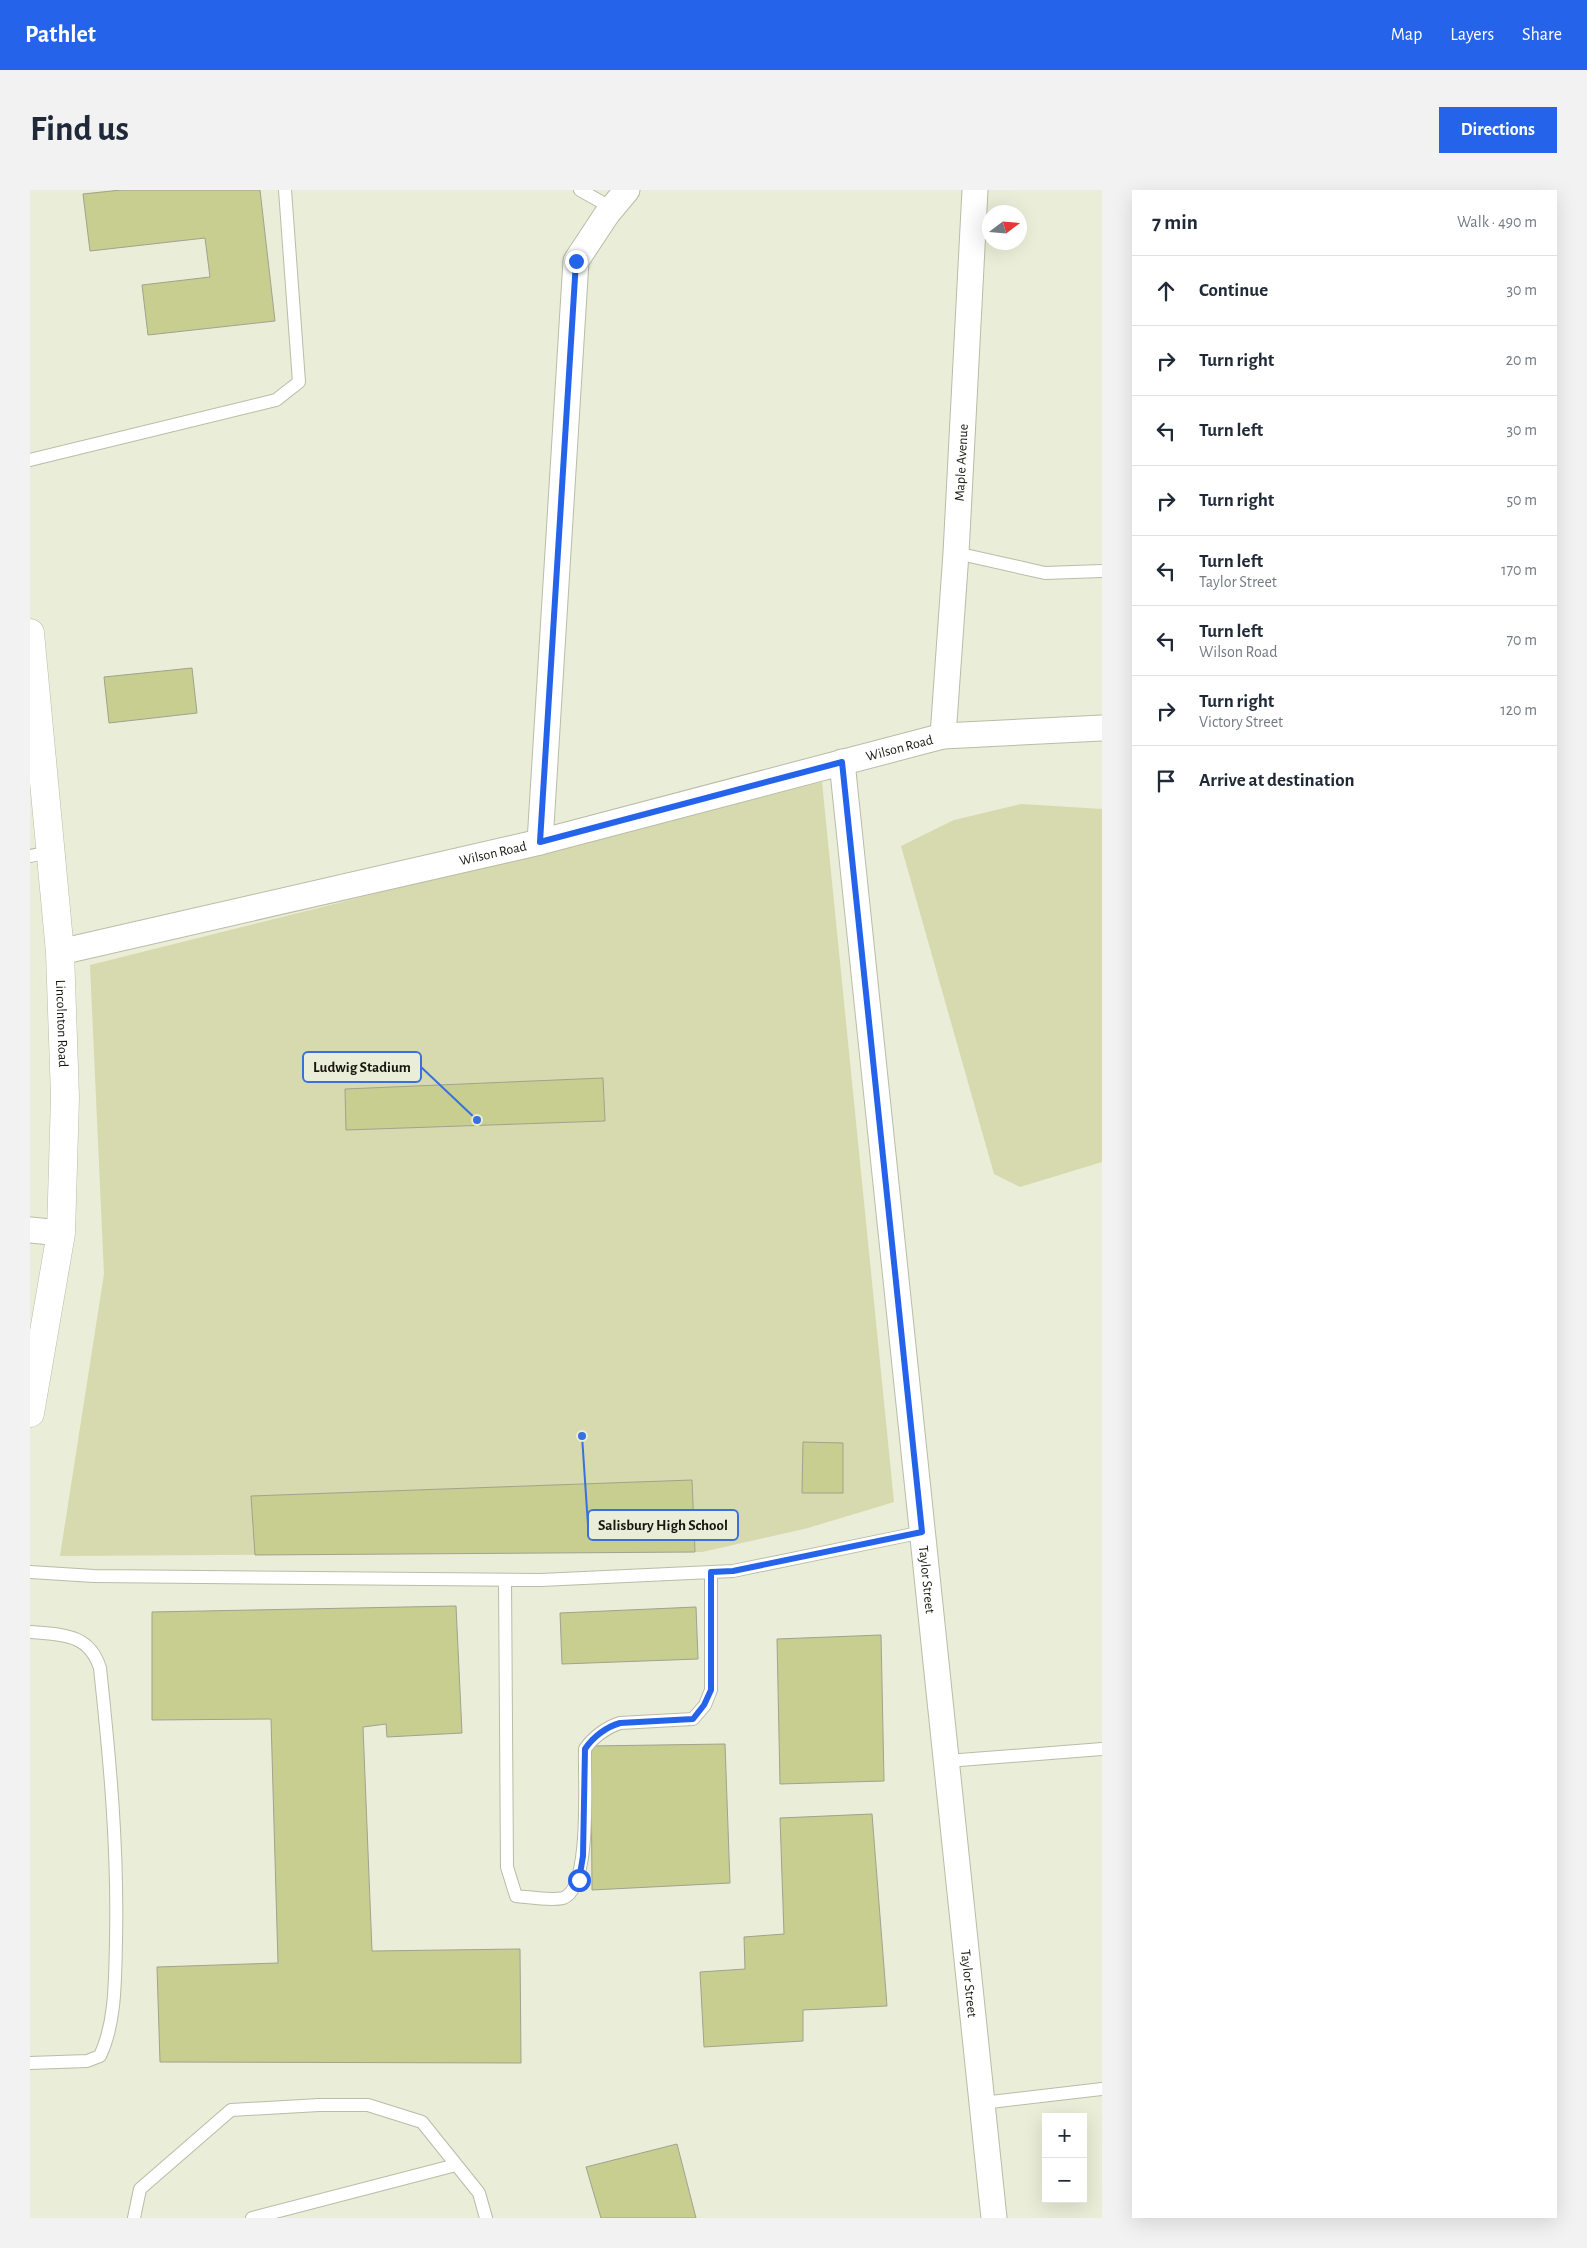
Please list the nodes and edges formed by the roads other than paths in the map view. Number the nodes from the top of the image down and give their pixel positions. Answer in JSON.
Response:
{"nodes":[{"id":1,"x":285,"y":190,"type":"edge"},
{"id":2,"x":580,"y":190,"type":"edge"},
{"id":3,"x":975,"y":190,"type":"edge"},
{"id":4,"x":619,"y":199,"type":"edge"},
{"id":5,"x":30,"y":460,"type":"edge"},
{"id":6,"x":956,"y":553,"type":"junction"},
{"id":7,"x":1102,"y":571,"type":"edge"},
{"id":8,"x":30,"y":633,"type":"edge"},
{"id":9,"x":1102,"y":728,"type":"edge"},
{"id":10,"x":943,"y":736,"type":"junction"},
{"id":11,"x":842,"y":762,"type":"junction"},
{"id":12,"x":540,"y":842,"type":"junction"},
{"id":13,"x":40,"y":854,"type":"edge"},
{"id":14,"x":60,"y":952,"type":"junction"},
{"id":15,"x":30,"y":1230,"type":"edge"},
{"id":16,"x":61,"y":1233,"type":"junction"},
{"id":17,"x":30,"y":1413,"type":"edge"},
{"id":18,"x":922,"y":1532,"type":"junction"},
{"id":19,"x":30,"y":1572,"type":"edge"},
{"id":20,"x":711,"y":1572,"type":"junction"},
{"id":21,"x":505,"y":1580,"type":"junction"},
{"id":22,"x":30,"y":1632,"type":"edge"},
{"id":23,"x":1102,"y":1749,"type":"edge"},
{"id":24,"x":947,"y":1761,"type":"junction"},
{"id":25,"x":30,"y":2063,"type":"edge"},
{"id":26,"x":1102,"y":2089,"type":"edge"},
{"id":27,"x":982,"y":2103,"type":"junction"},
{"id":28,"x":456,"y":2165,"type":"junction"},
{"id":29,"x":134,"y":2218,"type":"edge"},
{"id":30,"x":252,"y":2218,"type":"edge"},
{"id":31,"x":486,"y":2218,"type":"edge"},
{"id":32,"x":994,"y":2218,"type":"edge"}],
"edges":[{"from":1,"to":5,"type":"lane"},
{"from":2,"to":4,"type":"lane"},
{"from":3,"to":6,"type":"street","name":"Maple Avenue"},
{"from":4,"to":12,"type":"street"},
{"from":6,"to":7,"type":"lane"},
{"from":6,"to":10,"type":"street","name":"Maple Avenue"},
{"from":8,"to":13,"type":"street","name":"Lincolnton Road"},
{"from":9,"to":10,"type":"street","name":"Wilson Road"},
{"from":10,"to":11,"type":"street","name":"Wilson Road"},
{"from":11,"to":12,"type":"street","name":"Wilson Road"},
{"from":11,"to":18,"type":"street","name":"Taylor Street"},
{"from":12,"to":14,"type":"street","name":"Wilson Road"},
{"from":13,"to":14,"type":"street","name":"Lincolnton Road"},
{"from":14,"to":16,"type":"street","name":"Lincolnton Road"},
{"from":15,"to":16,"type":"street"},
{"from":16,"to":17,"type":"street","name":"Lincolnton Road"},
{"from":18,"to":20,"type":"lane"},
{"from":18,"to":24,"type":"street","name":"Taylor Street"},
{"from":19,"to":21,"type":"lane"},
{"from":20,"to":21,"type":"lane"},
{"from":20,"to":21,"type":"lane"},
{"from":22,"to":25,"type":"lane"},
{"from":23,"to":24,"type":"lane"},
{"from":24,"to":27,"type":"street","name":"Taylor Street"},
{"from":26,"to":27,"type":"lane"},
{"from":27,"to":32,"type":"street","name":"Taylor Street"},
{"from":28,"to":29,"type":"lane"},
{"from":28,"to":30,"type":"lane"},
{"from":28,"to":31,"type":"lane"}]}
